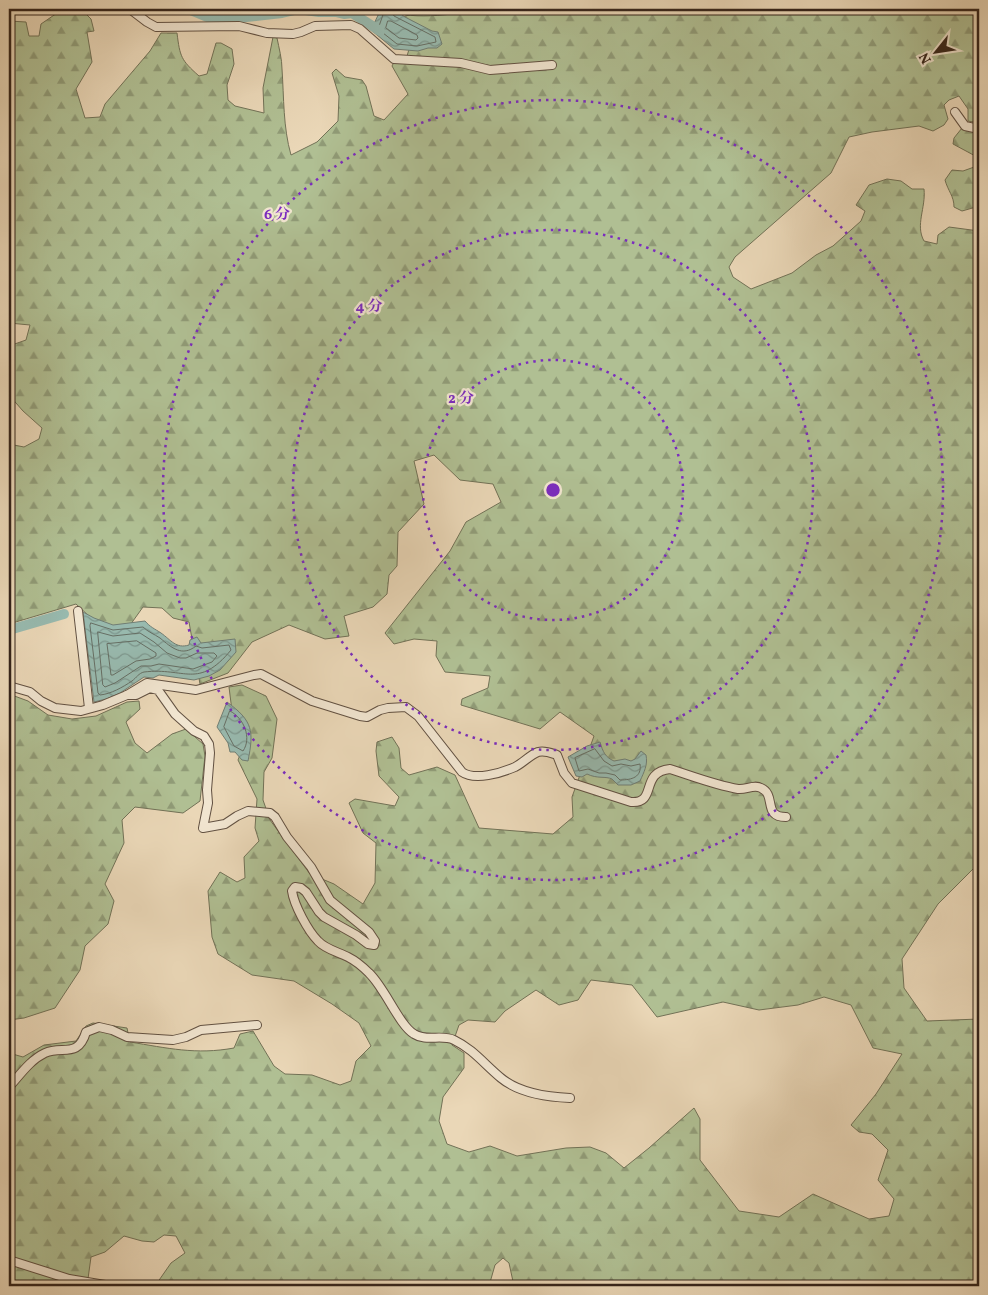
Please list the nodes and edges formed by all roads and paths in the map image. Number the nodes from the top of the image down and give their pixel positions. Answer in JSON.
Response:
{"nodes":[{"id":1,"x":130,"y":9,"type":"edge"},
{"id":2,"x":552,"y":65,"type":"dead end"},
{"id":3,"x":955,"y":112,"type":"dead end"},
{"id":4,"x":979,"y":129,"type":"edge"},
{"id":5,"x":78,"y":611,"type":"dead end"},
{"id":6,"x":9,"y":686,"type":"edge"},
{"id":7,"x":127,"y":695,"type":"junction"},
{"id":8,"x":89,"y":708,"type":"junction"},
{"id":9,"x":786,"y":817,"type":"dead end"},
{"id":10,"x":257,"y":1025,"type":"dead end"},
{"id":11,"x":9,"y":1087,"type":"edge"},
{"id":12,"x":570,"y":1098,"type":"dead end"},
{"id":13,"x":9,"y":1260,"type":"edge"},
{"id":14,"x":111,"y":1286,"type":"edge"}],
"edges":[{"from":1,"to":2,"type":"street"},
{"from":3,"to":4,"type":"street"},
{"from":5,"to":8,"type":"street"},
{"from":6,"to":8,"type":"street"},
{"from":7,"to":8,"type":"street"},
{"from":7,"to":9,"type":"street"},
{"from":7,"to":12,"type":"street"},
{"from":10,"to":11,"type":"street"},
{"from":13,"to":14,"type":"street"}]}
